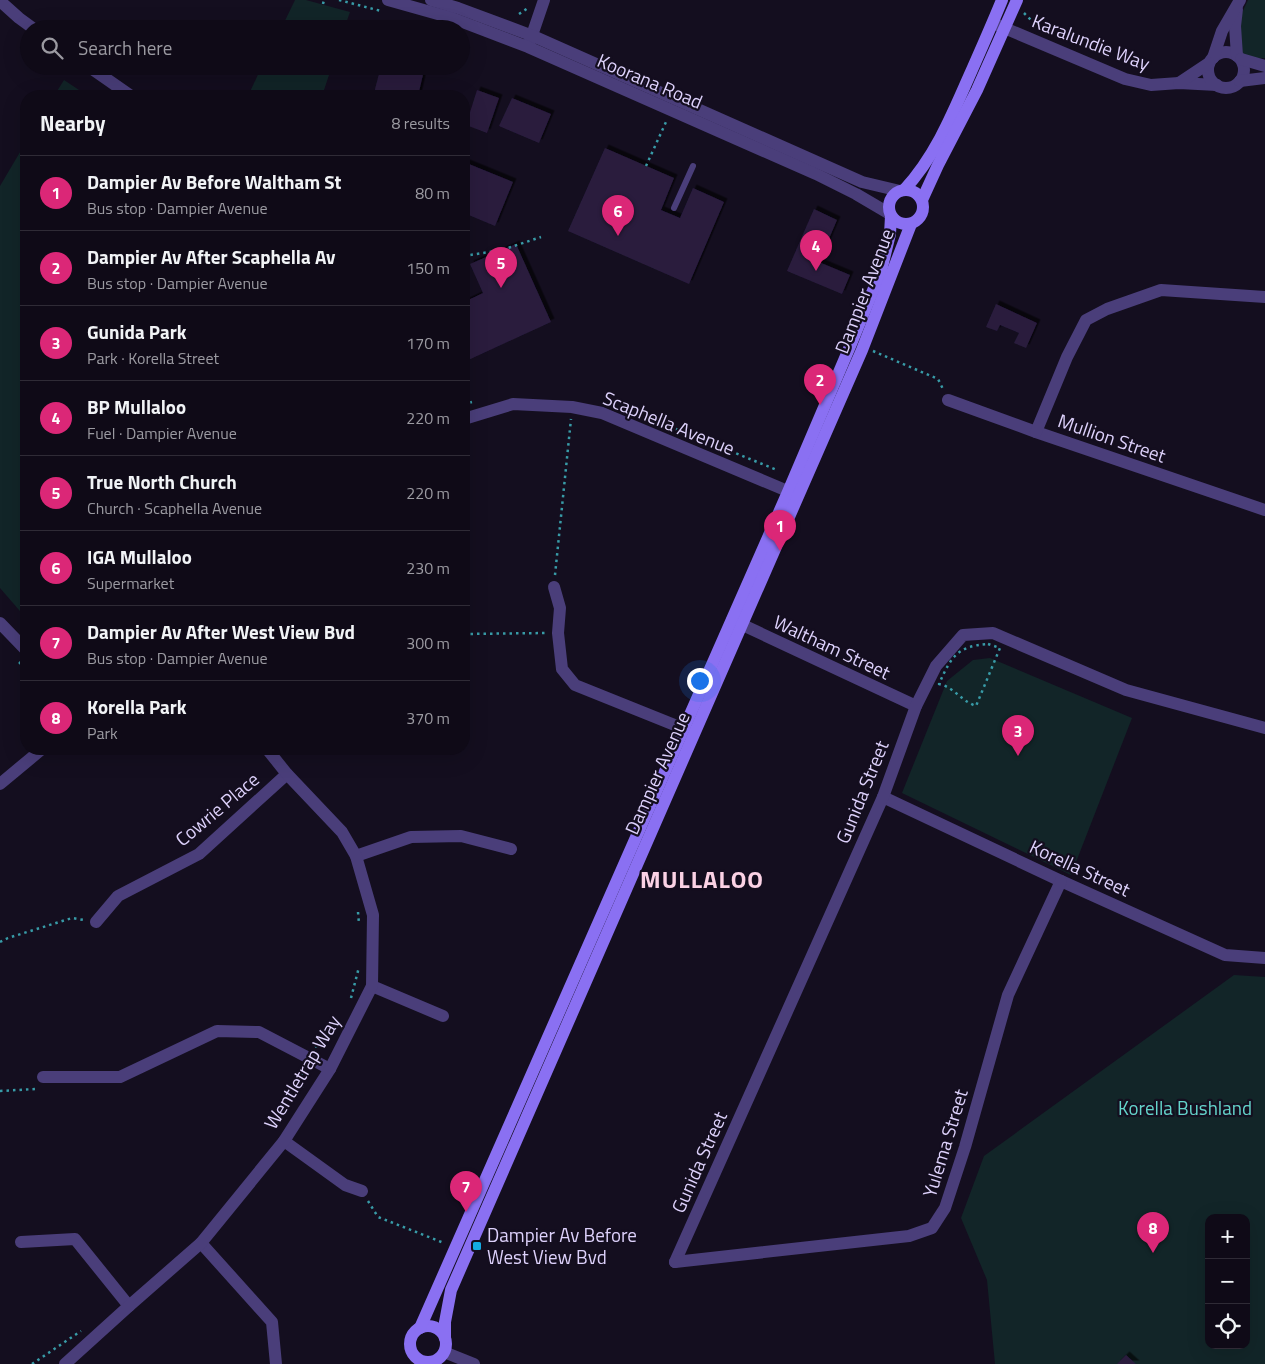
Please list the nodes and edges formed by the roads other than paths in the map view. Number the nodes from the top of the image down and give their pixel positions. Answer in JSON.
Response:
{"nodes":[{"id":1,"x":388,"y":0,"type":"edge"},
{"id":2,"x":431,"y":0,"type":"edge"},
{"id":3,"x":544,"y":0,"type":"edge"},
{"id":4,"x":1002,"y":0,"type":"edge"},
{"id":5,"x":1017,"y":0,"type":"edge"},
{"id":6,"x":0,"y":1,"type":"edge"},
{"id":7,"x":1239,"y":2,"type":"edge"},
{"id":8,"x":22,"y":20,"type":"edge"},
{"id":9,"x":459,"y":20,"type":"edge"},
{"id":10,"x":470,"y":23,"type":"edge"},
{"id":11,"x":992,"y":23,"type":"junction"},
{"id":12,"x":1005,"y":29,"type":"junction"},
{"id":13,"x":530,"y":41,"type":"junction"},
{"id":14,"x":1239,"y":57,"type":"junction"},
{"id":15,"x":1211,"y":60,"type":"junction"},
{"id":16,"x":1265,"y":66,"type":"edge"},
{"id":17,"x":101,"y":75,"type":"edge"},
{"id":18,"x":1265,"y":78,"type":"edge"},
{"id":19,"x":1240,"y":81,"type":"junction"},
{"id":20,"x":1179,"y":84,"type":"junction"},
{"id":21,"x":1217,"y":85,"type":"junction"},
{"id":22,"x":122,"y":90,"type":"edge"},
{"id":23,"x":693,"y":166,"type":"dead end"},
{"id":24,"x":902,"y":191,"type":"junction"},
{"id":25,"x":922,"y":200,"type":"junction"},
{"id":26,"x":674,"y":208,"type":"dead end"},
{"id":27,"x":891,"y":215,"type":"junction"},
{"id":28,"x":911,"y":224,"type":"junction"},
{"id":29,"x":1265,"y":297,"type":"edge"},
{"id":30,"x":948,"y":400,"type":"road end"},
{"id":31,"x":470,"y":416,"type":"edge"},
{"id":32,"x":1036,"y":432,"type":"junction"},
{"id":33,"x":793,"y":494,"type":"junction"},
{"id":34,"x":1265,"y":510,"type":"edge"},
{"id":35,"x":554,"y":587,"type":"road end"},
{"id":36,"x":0,"y":622,"type":"edge"},
{"id":37,"x":737,"y":623,"type":"junction"},
{"id":38,"x":20,"y":644,"type":"edge"},
{"id":39,"x":916,"y":706,"type":"junction"},
{"id":40,"x":1263,"y":724,"type":"edge"},
{"id":41,"x":689,"y":731,"type":"junction"},
{"id":42,"x":35,"y":755,"type":"edge"},
{"id":43,"x":272,"y":755,"type":"edge"},
{"id":44,"x":288,"y":774,"type":"junction"},
{"id":45,"x":0,"y":784,"type":"edge"},
{"id":46,"x":883,"y":796,"type":"junction"},
{"id":47,"x":511,"y":849,"type":"dead end"},
{"id":48,"x":356,"y":856,"type":"junction"},
{"id":49,"x":1061,"y":881,"type":"junction"},
{"id":50,"x":96,"y":922,"type":"road end"},
{"id":51,"x":1265,"y":958,"type":"edge"},
{"id":52,"x":372,"y":986,"type":"junction"},
{"id":53,"x":443,"y":1016,"type":"dead end"},
{"id":54,"x":330,"y":1069,"type":"junction"},
{"id":55,"x":43,"y":1077,"type":"road end"},
{"id":56,"x":284,"y":1141,"type":"junction"},
{"id":57,"x":362,"y":1191,"type":"road end"},
{"id":58,"x":20,"y":1242,"type":"dead end"},
{"id":59,"x":201,"y":1243,"type":"junction"},
{"id":60,"x":675,"y":1262,"type":"joint"},
{"id":61,"x":129,"y":1306,"type":"junction"},
{"id":62,"x":420,"y":1328,"type":"junction"},
{"id":63,"x":445,"y":1338,"type":"junction"},
{"id":64,"x":412,"y":1352,"type":"junction"},
{"id":65,"x":444,"y":1352,"type":"junction"},
{"id":66,"x":431,"y":1363,"type":"edge"},
{"id":67,"x":65,"y":1364,"type":"edge"},
{"id":68,"x":276,"y":1364,"type":"edge"},
{"id":69,"x":406,"y":1364,"type":"edge"},
{"id":70,"x":474,"y":1364,"type":"edge"}],
"edges":[{"from":1,"to":9,"type":"street","name":"Koorana Road"},
{"from":2,"to":13,"type":"street","name":"Koorana Road"},
{"from":3,"to":13,"type":"street"},
{"from":4,"to":11,"type":"main road"},
{"from":5,"to":12,"type":"main road"},
{"from":6,"to":8,"type":"street"},
{"from":7,"to":14,"type":"street"},
{"from":7,"to":15,"type":"street"},
{"from":10,"to":13,"type":"street","name":"Koorana Road"},
{"from":11,"to":12,"type":"street","name":"Karalundie Way"},
{"from":11,"to":24,"type":"main road"},
{"from":12,"to":20,"type":"street","name":"Karalundie Way"},
{"from":12,"to":25,"type":"main road"},
{"from":13,"to":24,"type":"street","name":"Koorana Road"},
{"from":13,"to":27,"type":"street","name":"Koorana Road"},
{"from":14,"to":15,"type":"street"},
{"from":14,"to":16,"type":"street"},
{"from":14,"to":19,"type":"street"},
{"from":15,"to":20,"type":"street"},
{"from":15,"to":21,"type":"street"},
{"from":17,"to":22,"type":"street"},
{"from":18,"to":19,"type":"street"},
{"from":19,"to":21,"type":"street"},
{"from":20,"to":21,"type":"street","name":"Karalundie Way"},
{"from":23,"to":26,"type":"lane"},
{"from":24,"to":25,"type":"main road"},
{"from":24,"to":27,"type":"main road"},
{"from":25,"to":28,"type":"main road"},
{"from":27,"to":28,"type":"main road"},
{"from":27,"to":33,"type":"main road","name":"Dampier Avenue"},
{"from":28,"to":33,"type":"main road","name":"Dampier Avenue"},
{"from":29,"to":32,"type":"street"},
{"from":30,"to":32,"type":"street","name":"Mullion Street"},
{"from":31,"to":33,"type":"street","name":"Scaphella Avenue"},
{"from":32,"to":34,"type":"street","name":"Mullion Street"},
{"from":33,"to":37,"type":"main road","name":"Dampier Avenue"},
{"from":35,"to":41,"type":"street"},
{"from":36,"to":38,"type":"street"},
{"from":37,"to":39,"type":"street","name":"Waltham Street"},
{"from":37,"to":41,"type":"main road","name":"Dampier Avenue"},
{"from":39,"to":40,"type":"street","name":"Gunida Street"},
{"from":39,"to":46,"type":"street","name":"Gunida Street"},
{"from":41,"to":62,"type":"main road","name":"Dampier Avenue"},
{"from":41,"to":63,"type":"main road","name":"Dampier Avenue"},
{"from":42,"to":45,"type":"street"},
{"from":43,"to":44,"type":"street","name":"Wentletrap Way"},
{"from":44,"to":48,"type":"street","name":"Wentletrap Way"},
{"from":44,"to":50,"type":"street","name":"Cowrie Place"},
{"from":46,"to":49,"type":"street","name":"Korella Street"},
{"from":46,"to":60,"type":"street","name":"Gunida Street"},
{"from":47,"to":48,"type":"street"},
{"from":48,"to":52,"type":"street","name":"Wentletrap Way"},
{"from":49,"to":51,"type":"street","name":"Korella Street"},
{"from":49,"to":60,"type":"street","name":"Yulema Street"},
{"from":52,"to":53,"type":"street"},
{"from":52,"to":54,"type":"street","name":"Wentletrap Way"},
{"from":54,"to":55,"type":"street"},
{"from":54,"to":56,"type":"street","name":"Wentletrap Way"},
{"from":56,"to":57,"type":"street"},
{"from":56,"to":59,"type":"street","name":"Wentletrap Way"},
{"from":58,"to":61,"type":"street"},
{"from":59,"to":61,"type":"street","name":"Wentletrap Way"},
{"from":59,"to":68,"type":"street"},
{"from":61,"to":67,"type":"street","name":"Wentletrap Way"},
{"from":62,"to":63,"type":"main road"},
{"from":62,"to":64,"type":"main road"},
{"from":63,"to":65,"type":"main road"},
{"from":64,"to":66,"type":"main road"},
{"from":64,"to":69,"type":"main road"},
{"from":65,"to":66,"type":"main road"},
{"from":65,"to":70,"type":"street"}]}
